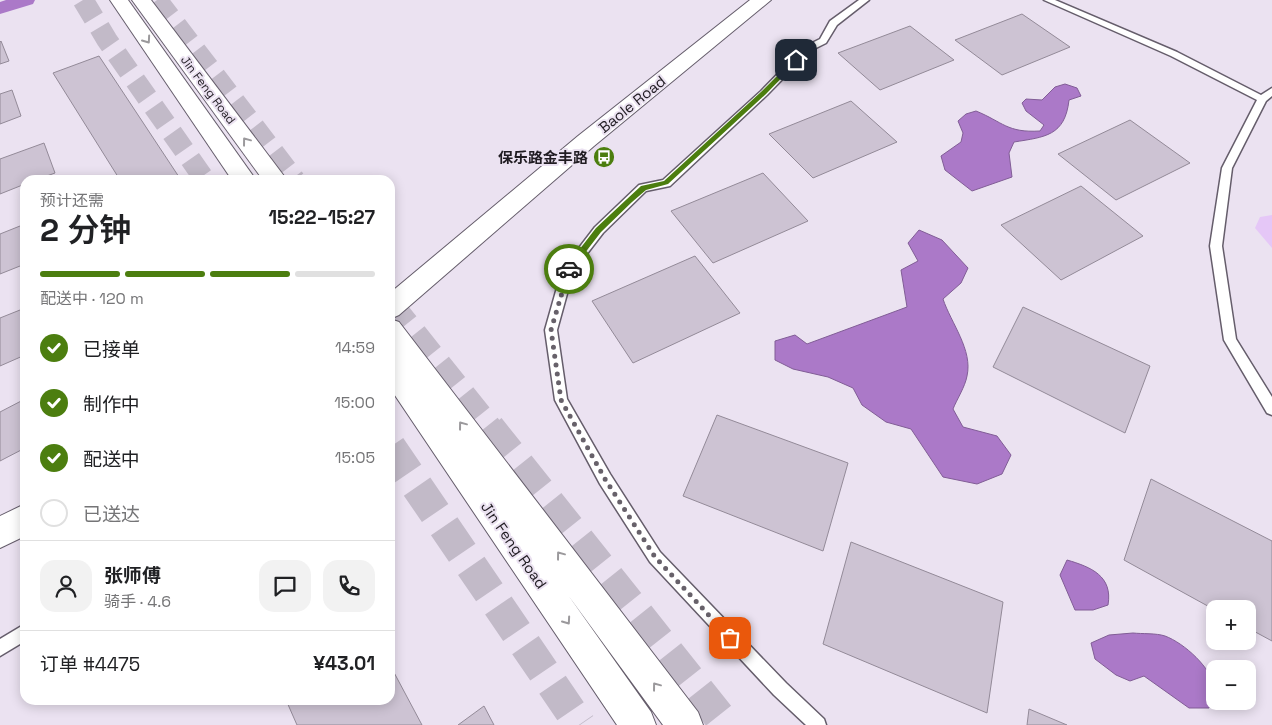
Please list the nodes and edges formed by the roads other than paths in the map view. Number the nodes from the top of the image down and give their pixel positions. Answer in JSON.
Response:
{"nodes":[{"id":1,"x":119,"y":0,"type":"edge"},
{"id":2,"x":141,"y":0,"type":"edge"},
{"id":3,"x":762,"y":0,"type":"edge"},
{"id":4,"x":865,"y":0,"type":"edge"},
{"id":5,"x":1048,"y":0,"type":"edge"},
{"id":6,"x":1272,"y":91,"type":"edge"},
{"id":7,"x":1262,"y":99,"type":"junction"},
{"id":8,"x":241,"y":175,"type":"edge"},
{"id":9,"x":271,"y":175,"type":"edge"},
{"id":10,"x":395,"y":304,"type":"edge"},
{"id":11,"x":395,"y":337,"type":"edge"},
{"id":12,"x":395,"y":372,"type":"edge"},
{"id":13,"x":1272,"y":409,"type":"edge"},
{"id":14,"x":20,"y":522,"type":"edge"},
{"id":15,"x":0,"y":533,"type":"edge"},
{"id":16,"x":20,"y":635,"type":"edge"},
{"id":17,"x":0,"y":648,"type":"edge"},
{"id":18,"x":638,"y":725,"type":"edge"},
{"id":19,"x":686,"y":725,"type":"edge"},
{"id":20,"x":818,"y":725,"type":"edge"}],
"edges":[{"from":1,"to":8,"type":"main road","name":"Jin Feng Road","one_way":true},
{"from":9,"to":2,"type":"main road","name":"Jin Feng Road","one_way":true},
{"from":3,"to":10,"type":"main road","name":"Baole Road"},
{"from":4,"to":20,"type":"lane"},
{"from":5,"to":7,"type":"lane"},
{"from":6,"to":7,"type":"lane"},
{"from":7,"to":13,"type":"lane"},
{"from":19,"to":11,"type":"main road","one_way":true},
{"from":12,"to":18,"type":"main road","name":"Jin Feng Road","one_way":true},
{"from":14,"to":15,"type":"main road"},
{"from":16,"to":17,"type":"lane"}]}
